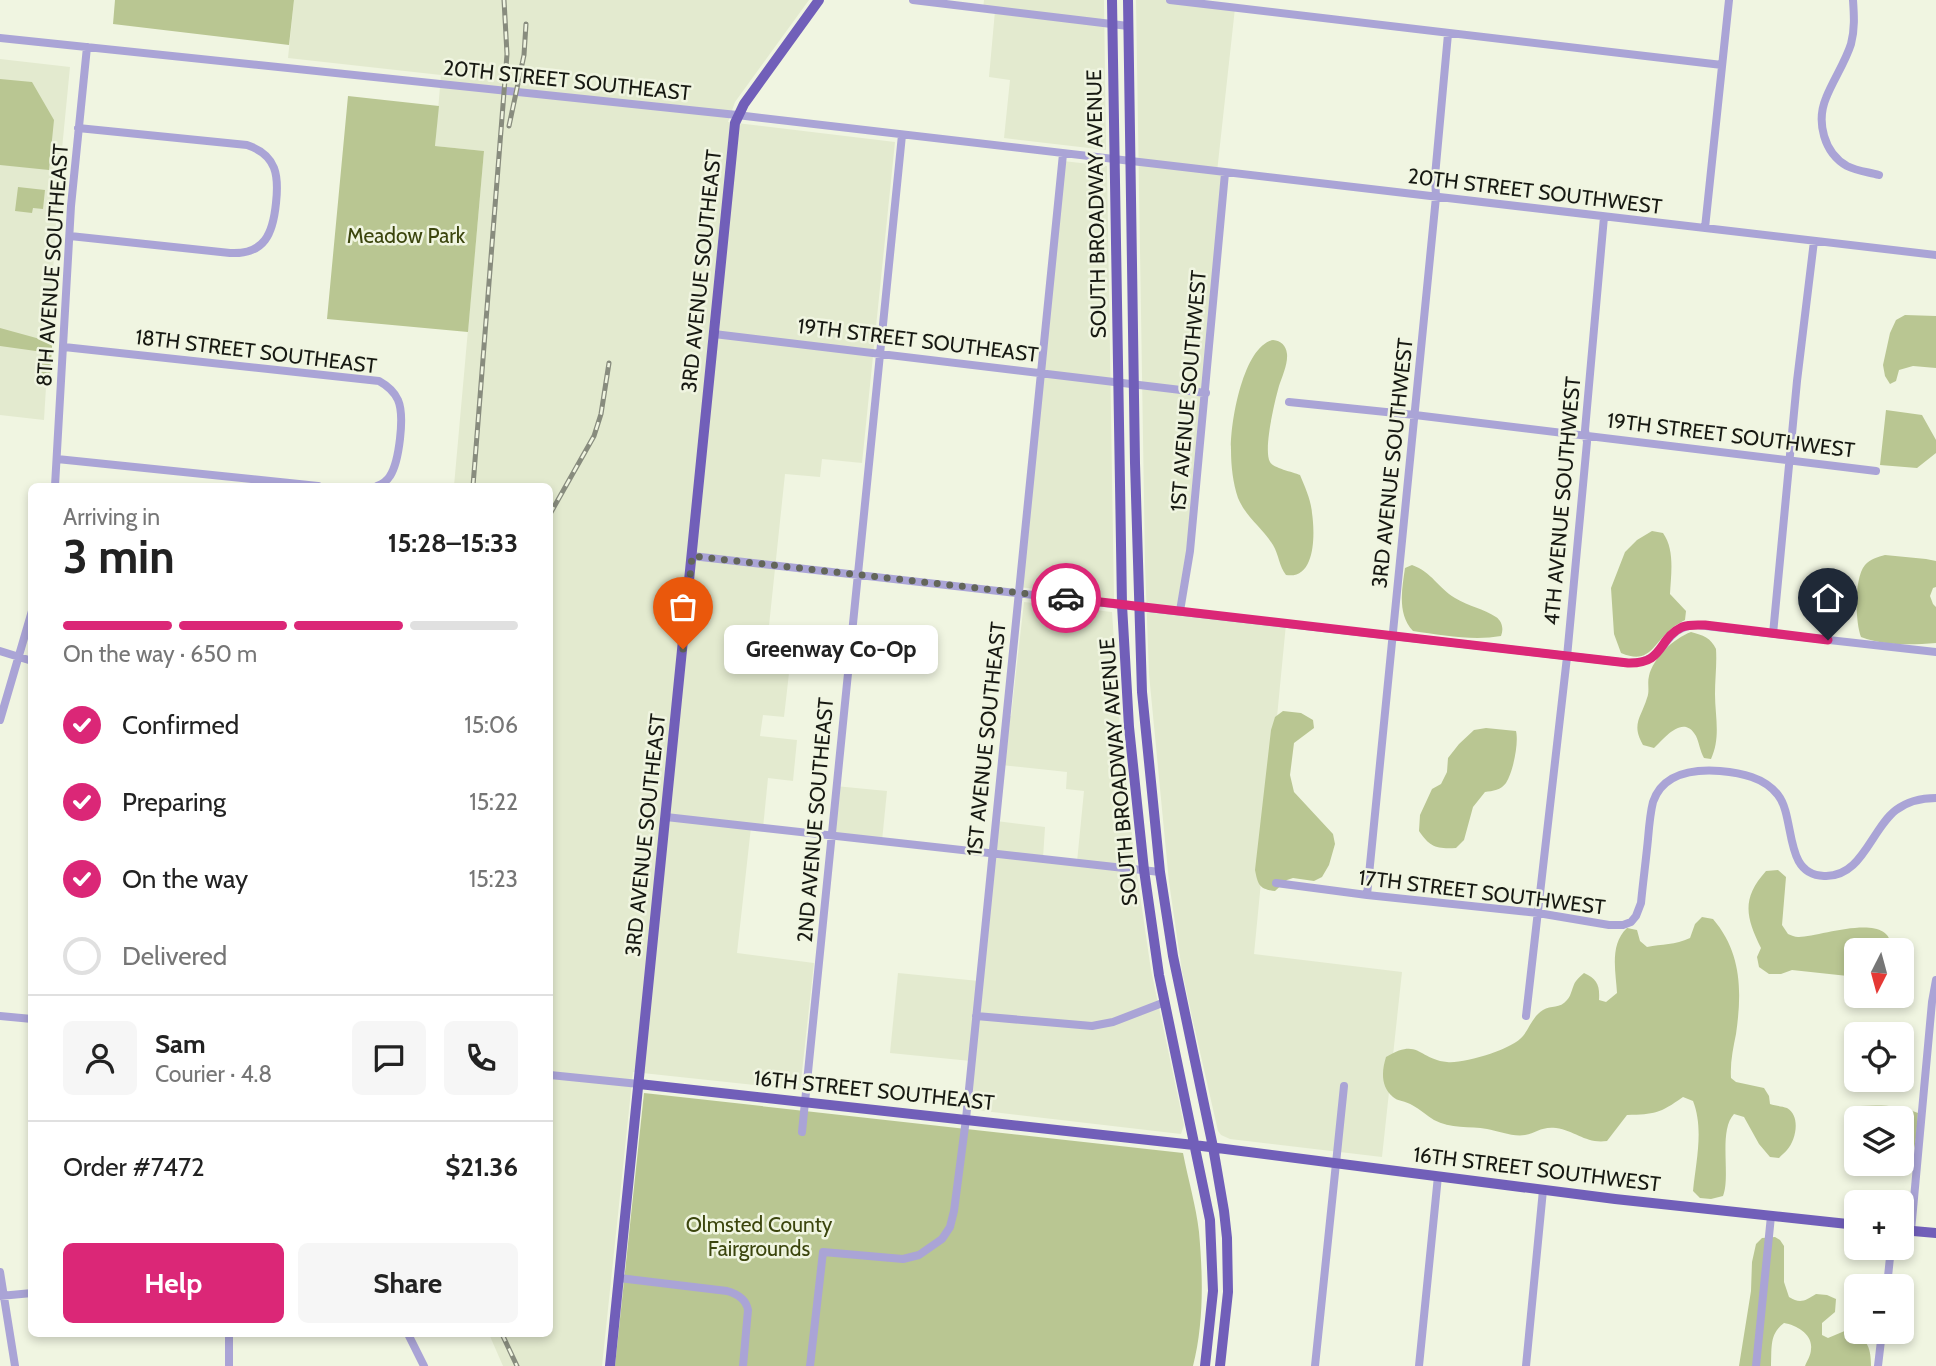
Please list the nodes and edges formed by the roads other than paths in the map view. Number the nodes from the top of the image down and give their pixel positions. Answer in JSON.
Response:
{"nodes":[{"id":1,"x":819,"y":0,"type":"edge"},
{"id":2,"x":914,"y":0,"type":"edge"},
{"id":3,"x":1112,"y":0,"type":"edge"},
{"id":4,"x":1128,"y":0,"type":"edge"},
{"id":5,"x":1170,"y":0,"type":"edge"},
{"id":6,"x":1729,"y":0,"type":"edge"},
{"id":7,"x":1853,"y":0,"type":"edge"},
{"id":8,"x":1112,"y":24,"type":"junction"},
{"id":9,"x":1128,"y":26,"type":"junction"},
{"id":10,"x":1448,"y":34,"type":"junction"},
{"id":11,"x":0,"y":38,"type":"edge"},
{"id":12,"x":87,"y":47,"type":"junction"},
{"id":13,"x":1722,"y":65,"type":"junction"},
{"id":14,"x":737,"y":116,"type":"junction"},
{"id":15,"x":78,"y":128,"type":"junction"},
{"id":16,"x":902,"y":135,"type":"junction"},
{"id":17,"x":1063,"y":154,"type":"junction"},
{"id":18,"x":1114,"y":160,"type":"junction"},
{"id":19,"x":1130,"y":161,"type":"junction"},
{"id":20,"x":1225,"y":173,"type":"junction"},
{"id":21,"x":1879,"y":174,"type":"dead end"},
{"id":22,"x":1436,"y":197,"type":"junction"},
{"id":23,"x":1604,"y":217,"type":"junction"},
{"id":24,"x":1705,"y":228,"type":"junction"},
{"id":25,"x":70,"y":236,"type":"junction"},
{"id":26,"x":1814,"y":241,"type":"junction"},
{"id":27,"x":1936,"y":255,"type":"edge"},
{"id":28,"x":714,"y":334,"type":"junction"},
{"id":29,"x":64,"y":347,"type":"junction"},
{"id":30,"x":880,"y":353,"type":"junction"},
{"id":31,"x":1042,"y":372,"type":"junction"},
{"id":32,"x":1118,"y":381,"type":"junction"},
{"id":33,"x":1133,"y":383,"type":"junction"},
{"id":34,"x":1206,"y":393,"type":"junction"},
{"id":35,"x":1289,"y":402,"type":"dead end"},
{"id":36,"x":1415,"y":415,"type":"junction"},
{"id":37,"x":1585,"y":435,"type":"junction"},
{"id":38,"x":57,"y":459,"type":"junction"},
{"id":39,"x":1790,"y":460,"type":"junction"},
{"id":40,"x":1876,"y":471,"type":"dead end"},
{"id":41,"x":55,"y":483,"type":"edge"},
{"id":42,"x":289,"y":483,"type":"edge"},
{"id":43,"x":382,"y":483,"type":"edge"},
{"id":44,"x":692,"y":556,"type":"junction"},
{"id":45,"x":857,"y":574,"type":"junction"},
{"id":46,"x":1018,"y":593,"type":"junction"},
{"id":47,"x":1130,"y":606,"type":"junction"},
{"id":48,"x":1180,"y":611,"type":"junction"},
{"id":49,"x":28,"y":625,"type":"edge"},
{"id":50,"x":1773,"y":634,"type":"junction"},
{"id":51,"x":1392,"y":637,"type":"junction"},
{"id":52,"x":0,"y":652,"type":"edge"},
{"id":53,"x":1936,"y":652,"type":"edge"},
{"id":54,"x":19,"y":657,"type":"junction"},
{"id":55,"x":1567,"y":657,"type":"junction"},
{"id":56,"x":28,"y":660,"type":"edge"},
{"id":57,"x":0,"y":720,"type":"edge"},
{"id":58,"x":1936,"y":798,"type":"edge"},
{"id":59,"x":666,"y":817,"type":"junction"},
{"id":60,"x":830,"y":836,"type":"junction"},
{"id":61,"x":993,"y":853,"type":"junction"},
{"id":62,"x":1144,"y":870,"type":"junction"},
{"id":63,"x":1160,"y":872,"type":"junction"},
{"id":64,"x":1276,"y":883,"type":"dead end"},
{"id":65,"x":1367,"y":895,"type":"junction"},
{"id":66,"x":1538,"y":913,"type":"junction"},
{"id":67,"x":1936,"y":981,"type":"edge"},
{"id":68,"x":1165,"y":1002,"type":"junction"},
{"id":69,"x":1524,"y":1015,"type":"dead end"},
{"id":70,"x":0,"y":1016,"type":"edge"},
{"id":71,"x":976,"y":1016,"type":"junction"},
{"id":72,"x":28,"y":1019,"type":"edge"},
{"id":73,"x":1931,"y":1066,"type":"edge"},
{"id":74,"x":553,"y":1074,"type":"edge"},
{"id":75,"x":639,"y":1084,"type":"junction"},
{"id":76,"x":1344,"y":1086,"type":"dead end"},
{"id":77,"x":804,"y":1103,"type":"junction"},
{"id":78,"x":966,"y":1119,"type":"junction"},
{"id":79,"x":802,"y":1132,"type":"dead end"},
{"id":80,"x":1194,"y":1145,"type":"junction"},
{"id":81,"x":1213,"y":1147,"type":"junction"},
{"id":82,"x":1336,"y":1163,"type":"junction"},
{"id":83,"x":1438,"y":1176,"type":"junction"},
{"id":84,"x":1543,"y":1190,"type":"junction"},
{"id":85,"x":1912,"y":1190,"type":"edge"},
{"id":86,"x":1771,"y":1216,"type":"junction"},
{"id":87,"x":1844,"y":1224,"type":"edge"},
{"id":88,"x":1914,"y":1231,"type":"edge"},
{"id":89,"x":1936,"y":1233,"type":"edge"},
{"id":90,"x":0,"y":1272,"type":"edge"},
{"id":91,"x":619,"y":1278,"type":"junction"},
{"id":92,"x":28,"y":1293,"type":"edge"},
{"id":93,"x":2,"y":1295,"type":"edge"},
{"id":94,"x":229,"y":1337,"type":"edge"},
{"id":95,"x":410,"y":1337,"type":"edge"},
{"id":96,"x":1881,"y":1344,"type":"edge"},
{"id":97,"x":15,"y":1366,"type":"edge"},
{"id":98,"x":229,"y":1366,"type":"edge"},
{"id":99,"x":424,"y":1366,"type":"edge"},
{"id":100,"x":610,"y":1366,"type":"edge"},
{"id":101,"x":743,"y":1366,"type":"edge"},
{"id":102,"x":810,"y":1366,"type":"edge"},
{"id":103,"x":1205,"y":1366,"type":"edge"},
{"id":104,"x":1220,"y":1366,"type":"edge"},
{"id":105,"x":1315,"y":1366,"type":"edge"},
{"id":106,"x":1419,"y":1366,"type":"edge"},
{"id":107,"x":1526,"y":1366,"type":"edge"},
{"id":108,"x":1756,"y":1366,"type":"edge"},
{"id":109,"x":1878,"y":1366,"type":"edge"}],
"edges":[{"from":1,"to":14,"type":"main road","name":"3RD AVENUE SOUTHEAST"},
{"from":2,"to":8,"type":"street"},
{"from":3,"to":8,"type":"main road","name":"SOUTH BROADWAY AVENUE"},
{"from":4,"to":9,"type":"main road","name":"SOUTH BROADWAY AVENUE"},
{"from":5,"to":10,"type":"street"},
{"from":6,"to":13,"type":"street"},
{"from":7,"to":21,"type":"street"},
{"from":8,"to":9,"type":"street"},
{"from":8,"to":18,"type":"main road","name":"SOUTH BROADWAY AVENUE"},
{"from":9,"to":19,"type":"main road","name":"SOUTH BROADWAY AVENUE"},
{"from":10,"to":13,"type":"street"},
{"from":10,"to":22,"type":"street","name":"3RD AVENUE SOUTHWEST"},
{"from":11,"to":12,"type":"street","name":"20TH STREET SOUTHEAST"},
{"from":12,"to":14,"type":"street","name":"20TH STREET SOUTHEAST"},
{"from":12,"to":15,"type":"street","name":"8TH AVENUE SOUTHEAST"},
{"from":13,"to":24,"type":"street"},
{"from":14,"to":16,"type":"street","name":"20TH STREET SOUTHEAST"},
{"from":14,"to":28,"type":"main road","name":"3RD AVENUE SOUTHEAST"},
{"from":15,"to":25,"type":"street","name":"8TH AVENUE SOUTHEAST"},
{"from":15,"to":25,"type":"street"},
{"from":16,"to":17,"type":"street","name":"20TH STREET SOUTHEAST"},
{"from":16,"to":30,"type":"street","name":"2ND AVENUE SOUTHEAST"},
{"from":17,"to":18,"type":"street","name":"20TH STREET SOUTHEAST"},
{"from":17,"to":31,"type":"street","name":"1ST AVENUE SOUTHEAST"},
{"from":18,"to":19,"type":"street","name":"20TH STREET SOUTHEAST"},
{"from":18,"to":32,"type":"main road","name":"SOUTH BROADWAY AVENUE"},
{"from":19,"to":20,"type":"street","name":"20TH STREET SOUTHWEST"},
{"from":19,"to":33,"type":"main road","name":"SOUTH BROADWAY AVENUE"},
{"from":20,"to":22,"type":"street","name":"20TH STREET SOUTHWEST"},
{"from":20,"to":34,"type":"street","name":"1ST AVENUE SOUTHWEST"},
{"from":22,"to":23,"type":"street","name":"20TH STREET SOUTHWEST"},
{"from":22,"to":36,"type":"street","name":"3RD AVENUE SOUTHWEST"},
{"from":23,"to":24,"type":"street","name":"20TH STREET SOUTHWEST"},
{"from":23,"to":37,"type":"street","name":"4TH AVENUE SOUTHWEST"},
{"from":24,"to":26,"type":"street","name":"20TH STREET SOUTHWEST"},
{"from":25,"to":29,"type":"street","name":"8TH AVENUE SOUTHEAST"},
{"from":26,"to":27,"type":"street","name":"20TH STREET SOUTHWEST"},
{"from":26,"to":39,"type":"street"},
{"from":28,"to":30,"type":"street","name":"19TH STREET SOUTHEAST"},
{"from":28,"to":44,"type":"main road","name":"3RD AVENUE SOUTHEAST"},
{"from":29,"to":38,"type":"street","name":"8TH AVENUE SOUTHEAST"},
{"from":29,"to":43,"type":"street","name":"18TH STREET SOUTHEAST"},
{"from":30,"to":31,"type":"street","name":"19TH STREET SOUTHEAST"},
{"from":30,"to":45,"type":"street","name":"2ND AVENUE SOUTHEAST"},
{"from":31,"to":32,"type":"street","name":"19TH STREET SOUTHEAST"},
{"from":31,"to":46,"type":"street","name":"1ST AVENUE SOUTHEAST"},
{"from":32,"to":33,"type":"street","name":"19TH STREET SOUTHEAST"},
{"from":32,"to":47,"type":"main road","name":"SOUTH BROADWAY AVENUE"},
{"from":33,"to":34,"type":"street"},
{"from":33,"to":47,"type":"main road","name":"SOUTH BROADWAY AVENUE"},
{"from":34,"to":48,"type":"street","name":"1ST AVENUE SOUTHWEST"},
{"from":35,"to":36,"type":"street","name":"19TH STREET SOUTHWEST"},
{"from":36,"to":37,"type":"street","name":"19TH STREET SOUTHWEST"},
{"from":36,"to":51,"type":"street","name":"3RD AVENUE SOUTHWEST"},
{"from":37,"to":39,"type":"street","name":"19TH STREET SOUTHWEST"},
{"from":37,"to":55,"type":"street","name":"4TH AVENUE SOUTHWEST"},
{"from":38,"to":41,"type":"street","name":"8TH AVENUE SOUTHEAST"},
{"from":38,"to":42,"type":"street"},
{"from":39,"to":40,"type":"street","name":"19TH STREET SOUTHWEST"},
{"from":39,"to":50,"type":"street"},
{"from":44,"to":45,"type":"street"},
{"from":44,"to":59,"type":"main road","name":"3RD AVENUE SOUTHEAST"},
{"from":45,"to":46,"type":"street"},
{"from":45,"to":60,"type":"street","name":"2ND AVENUE SOUTHEAST"},
{"from":46,"to":47,"type":"street"},
{"from":46,"to":61,"type":"street","name":"1ST AVENUE SOUTHEAST"},
{"from":47,"to":48,"type":"street"},
{"from":47,"to":62,"type":"main road","name":"SOUTH BROADWAY AVENUE"},
{"from":47,"to":63,"type":"main road","name":"SOUTH BROADWAY AVENUE"},
{"from":48,"to":51,"type":"street"},
{"from":49,"to":54,"type":"street"},
{"from":50,"to":53,"type":"street"},
{"from":50,"to":55,"type":"street"},
{"from":51,"to":55,"type":"street"},
{"from":51,"to":65,"type":"street","name":"3RD AVENUE SOUTHWEST"},
{"from":52,"to":54,"type":"street"},
{"from":54,"to":56,"type":"street"},
{"from":54,"to":57,"type":"street"},
{"from":55,"to":66,"type":"street","name":"4TH AVENUE SOUTHWEST"},
{"from":58,"to":66,"type":"street","name":"17TH STREET SOUTHWEST"},
{"from":59,"to":60,"type":"street"},
{"from":59,"to":75,"type":"main road","name":"3RD AVENUE SOUTHEAST"},
{"from":60,"to":61,"type":"street"},
{"from":60,"to":77,"type":"street","name":"2ND AVENUE SOUTHEAST"},
{"from":61,"to":62,"type":"street"},
{"from":61,"to":71,"type":"street","name":"1ST AVENUE SOUTHEAST"},
{"from":62,"to":63,"type":"street"},
{"from":62,"to":68,"type":"main road","name":"SOUTH BROADWAY AVENUE"},
{"from":63,"to":81,"type":"main road","name":"SOUTH BROADWAY AVENUE"},
{"from":64,"to":65,"type":"street","name":"17TH STREET SOUTHWEST"},
{"from":65,"to":66,"type":"street","name":"17TH STREET SOUTHWEST"},
{"from":66,"to":69,"type":"street","name":"4TH AVENUE SOUTHWEST"},
{"from":67,"to":73,"type":"street"},
{"from":68,"to":71,"type":"street"},
{"from":68,"to":80,"type":"main road","name":"SOUTH BROADWAY AVENUE"},
{"from":70,"to":72,"type":"street"},
{"from":71,"to":78,"type":"street","name":"1ST AVENUE SOUTHEAST"},
{"from":73,"to":85,"type":"street"},
{"from":74,"to":75,"type":"street","name":"16TH STREET SOUTHEAST"},
{"from":75,"to":77,"type":"main road","name":"16TH STREET SOUTHEAST"},
{"from":75,"to":91,"type":"main road","name":"3RD AVENUE SOUTHEAST"},
{"from":76,"to":82,"type":"street"},
{"from":77,"to":78,"type":"main road","name":"16TH STREET SOUTHEAST"},
{"from":77,"to":79,"type":"street","name":"2ND AVENUE SOUTHEAST"},
{"from":78,"to":80,"type":"main road","name":"16TH STREET SOUTHEAST"},
{"from":78,"to":102,"type":"street","name":"1ST AVENUE SOUTHEAST"},
{"from":80,"to":81,"type":"main road","name":"16TH STREET SOUTHEAST"},
{"from":80,"to":103,"type":"main road","name":"SOUTH BROADWAY AVENUE"},
{"from":81,"to":82,"type":"main road","name":"16TH STREET SOUTHWEST"},
{"from":81,"to":104,"type":"main road","name":"SOUTH BROADWAY AVENUE"},
{"from":82,"to":83,"type":"main road","name":"16TH STREET SOUTHWEST"},
{"from":82,"to":105,"type":"street"},
{"from":83,"to":84,"type":"main road","name":"16TH STREET SOUTHWEST"},
{"from":83,"to":106,"type":"street"},
{"from":84,"to":86,"type":"main road","name":"16TH STREET SOUTHWEST"},
{"from":84,"to":107,"type":"street"},
{"from":86,"to":87,"type":"main road","name":"16TH STREET SOUTHWEST"},
{"from":86,"to":108,"type":"street"},
{"from":88,"to":89,"type":"main road"},
{"from":90,"to":93,"type":"street"},
{"from":91,"to":100,"type":"main road","name":"3RD AVENUE SOUTHEAST"},
{"from":91,"to":101,"type":"street"},
{"from":92,"to":93,"type":"street"},
{"from":93,"to":97,"type":"street"},
{"from":94,"to":98,"type":"street"},
{"from":95,"to":99,"type":"street"},
{"from":96,"to":109,"type":"street"}]}
